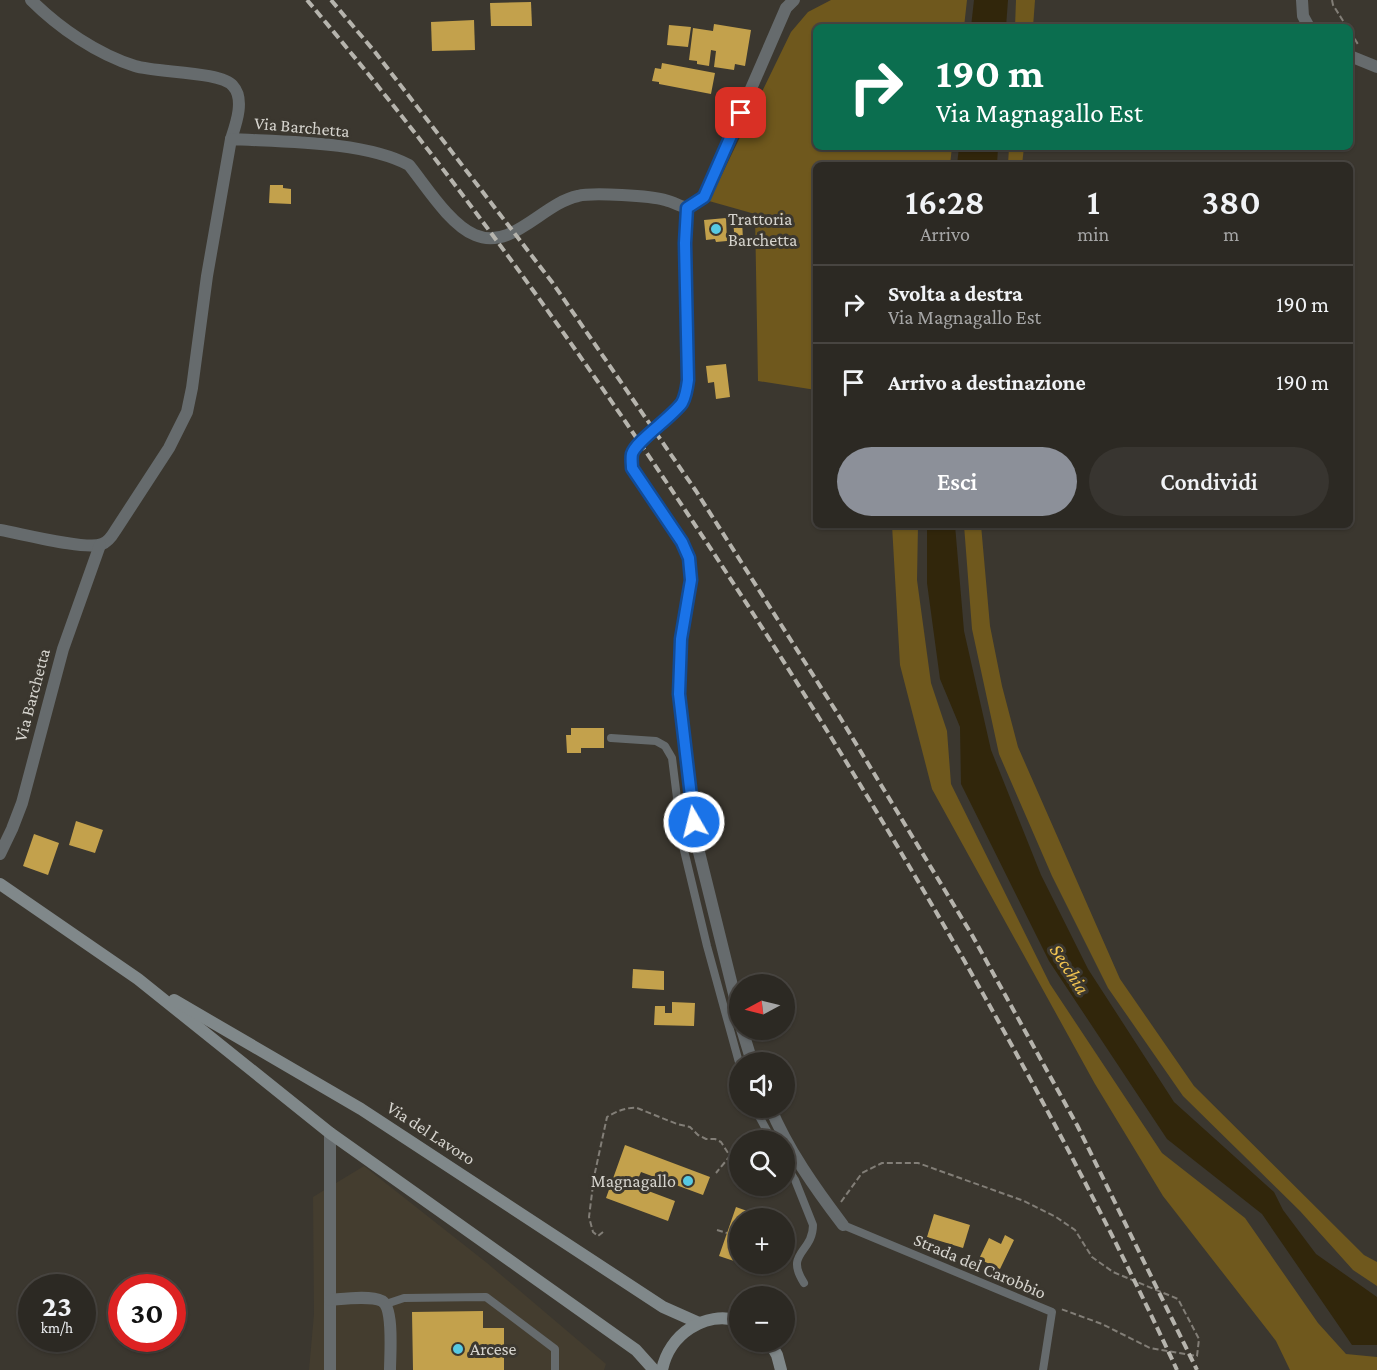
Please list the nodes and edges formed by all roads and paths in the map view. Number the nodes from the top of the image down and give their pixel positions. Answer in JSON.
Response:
{"nodes":[{"id":1,"x":31,"y":0,"type":"edge"},
{"id":2,"x":794,"y":0,"type":"edge"},
{"id":3,"x":1302,"y":0,"type":"edge"},
{"id":4,"x":1332,"y":0,"type":"edge"},
{"id":5,"x":1307,"y":24,"type":"edge"},
{"id":6,"x":1345,"y":24,"type":"edge"},
{"id":7,"x":1353,"y":57,"type":"edge"},
{"id":8,"x":1377,"y":68,"type":"edge"},
{"id":9,"x":231,"y":139,"type":"junction"},
{"id":10,"x":687,"y":208,"type":"junction"},
{"id":11,"x":0,"y":530,"type":"edge"},
{"id":12,"x":100,"y":546,"type":"junction"},
{"id":13,"x":611,"y":738,"type":"dead end"},
{"id":14,"x":0,"y":854,"type":"edge"},
{"id":15,"x":0,"y":884,"type":"edge"},
{"id":16,"x":729,"y":974,"type":"edge"},
{"id":17,"x":138,"y":980,"type":"junction"},
{"id":18,"x":736,"y":1052,"type":"edge"},
{"id":19,"x":776,"y":1118,"type":"edge"},
{"id":20,"x":330,"y":1133,"type":"junction"},
{"id":21,"x":716,"y":1173,"type":"dead end"},
{"id":22,"x":795,"y":1180,"type":"edge"},
{"id":23,"x":834,"y":1213,"type":"junction"},
{"id":24,"x":843,"y":1225,"type":"joint"},
{"id":25,"x":717,"y":1230,"type":"dead end"},
{"id":26,"x":603,"y":1232,"type":"dead end"},
{"id":27,"x":727,"y":1233,"type":"dead end"},
{"id":28,"x":804,"y":1283,"type":"dead end"},
{"id":29,"x":330,"y":1300,"type":"junction"},
{"id":30,"x":386,"y":1304,"type":"junction"},
{"id":31,"x":1052,"y":1312,"type":"junction"},
{"id":32,"x":729,"y":1319,"type":"edge"},
{"id":33,"x":699,"y":1323,"type":"junction"},
{"id":34,"x":776,"y":1352,"type":"edge"},
{"id":35,"x":330,"y":1370,"type":"edge"},
{"id":36,"x":390,"y":1370,"type":"edge"},
{"id":37,"x":555,"y":1370,"type":"edge"},
{"id":38,"x":654,"y":1370,"type":"edge"},
{"id":39,"x":662,"y":1370,"type":"edge"},
{"id":40,"x":781,"y":1370,"type":"edge"},
{"id":41,"x":1042,"y":1370,"type":"edge"}],
"edges":[{"from":1,"to":9,"type":"street"},
{"from":2,"to":10,"type":"street"},
{"from":3,"to":5,"type":"street"},
{"from":4,"to":6,"type":"path"},
{"from":7,"to":8,"type":"street"},
{"from":9,"to":10,"type":"street","name":"Via Barchetta"},
{"from":9,"to":12,"type":"street","name":"Via Barchetta"},
{"from":10,"to":16,"type":"street"},
{"from":11,"to":12,"type":"street"},
{"from":12,"to":14,"type":"street","name":"Via Barchetta"},
{"from":13,"to":18,"type":"lane"},
{"from":15,"to":17,"type":"main road","name":"Via del Lavoro"},
{"from":17,"to":20,"type":"main road","name":"Via del Lavoro"},
{"from":17,"to":33,"type":"main road","name":"Via del Lavoro"},
{"from":19,"to":23,"type":"street"},
{"from":20,"to":29,"type":"street"},
{"from":20,"to":38,"type":"main road","name":"Via del Lavoro"},
{"from":21,"to":26,"type":"path"},
{"from":22,"to":28,"type":"lane"},
{"from":23,"to":24,"type":"street"},
{"from":23,"to":31,"type":"path"},
{"from":24,"to":31,"type":"lane","name":"Strada del Carobbio"},
{"from":25,"to":27,"type":"path"},
{"from":29,"to":30,"type":"street"},
{"from":29,"to":35,"type":"street"},
{"from":30,"to":36,"type":"street"},
{"from":30,"to":37,"type":"lane"},
{"from":31,"to":41,"type":"lane","name":"Strada del Carobbio"},
{"from":32,"to":33,"type":"main road"},
{"from":33,"to":39,"type":"main road"},
{"from":34,"to":40,"type":"main road"}]}
